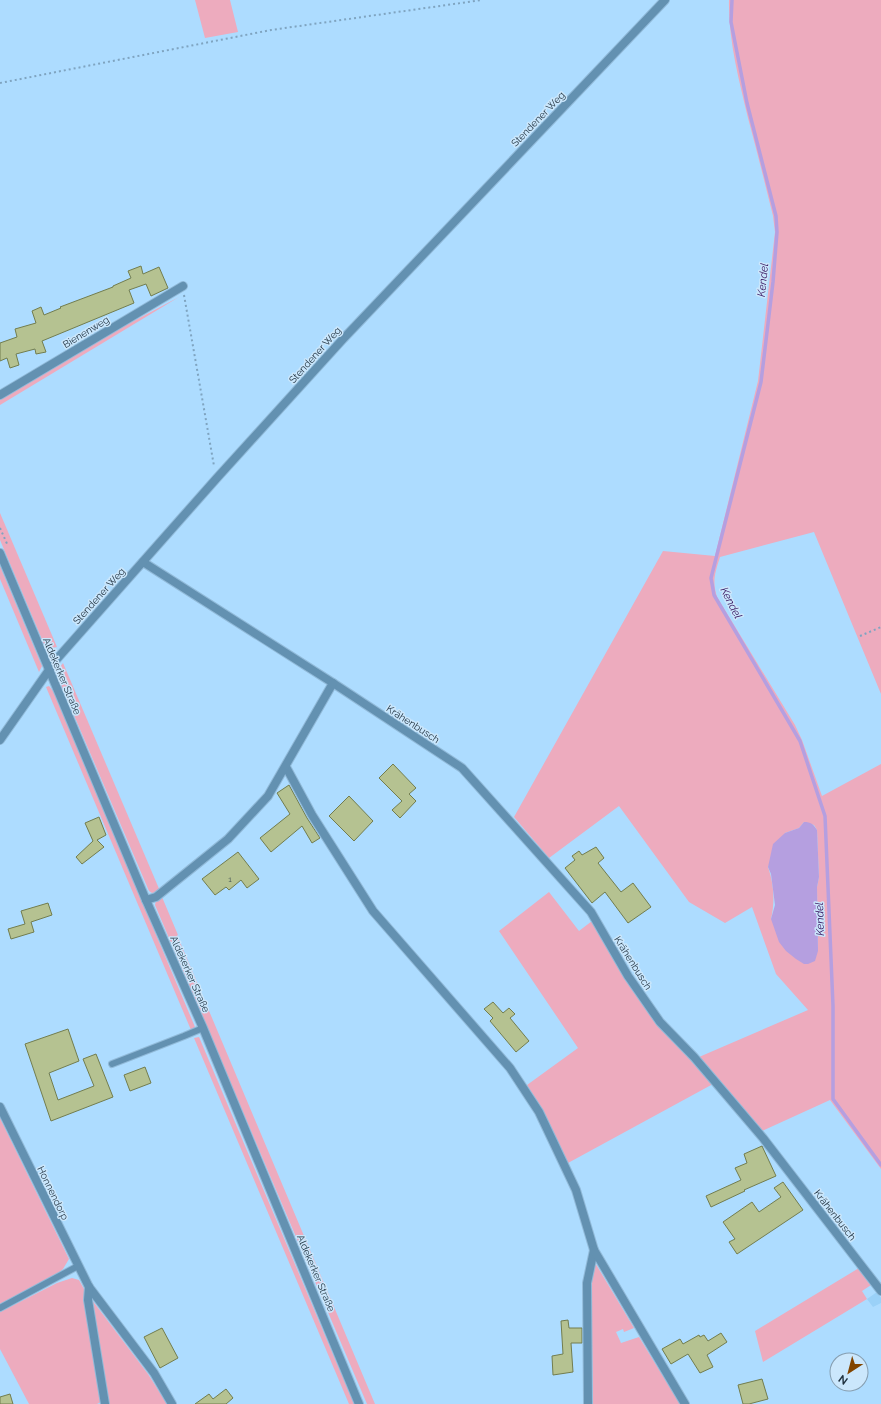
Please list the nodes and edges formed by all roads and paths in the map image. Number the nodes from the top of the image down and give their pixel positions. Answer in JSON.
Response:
{"nodes":[{"id":1,"x":482,"y":0,"type":"edge"},
{"id":2,"x":665,"y":0,"type":"edge"},
{"id":3,"x":0,"y":83,"type":"edge"},
{"id":4,"x":182,"y":286,"type":"joint"},
{"id":5,"x":0,"y":395,"type":"edge"},
{"id":6,"x":216,"y":479,"type":"junction"},
{"id":7,"x":0,"y":553,"type":"edge"},
{"id":8,"x":143,"y":562,"type":"junction"},
{"id":9,"x":881,"y":627,"type":"edge"},
{"id":10,"x":860,"y":636,"type":"dead end"},
{"id":11,"x":48,"y":669,"type":"junction"},
{"id":12,"x":333,"y":683,"type":"junction"},
{"id":13,"x":0,"y":740,"type":"edge"},
{"id":14,"x":286,"y":767,"type":"junction"},
{"id":15,"x":146,"y":900,"type":"junction"},
{"id":16,"x":203,"y":1028,"type":"junction"},
{"id":17,"x":112,"y":1064,"type":"dead end"},
{"id":18,"x":0,"y":1107,"type":"edge"},
{"id":19,"x":594,"y":1250,"type":"junction"},
{"id":20,"x":78,"y":1266,"type":"junction"},
{"id":21,"x":89,"y":1287,"type":"junction"},
{"id":22,"x":881,"y":1291,"type":"edge"},
{"id":23,"x":0,"y":1308,"type":"edge"},
{"id":24,"x":105,"y":1404,"type":"edge"},
{"id":25,"x":172,"y":1404,"type":"edge"},
{"id":26,"x":359,"y":1404,"type":"edge"},
{"id":27,"x":588,"y":1404,"type":"edge"},
{"id":28,"x":685,"y":1404,"type":"edge"}],
"edges":[{"from":1,"to":3,"type":"path"},
{"from":2,"to":6,"type":"street","name":"Stendener Weg"},
{"from":4,"to":5,"type":"street","name":"Bienenweg"},
{"from":4,"to":6,"type":"path"},
{"from":6,"to":8,"type":"street","name":"Stendener Weg"},
{"from":7,"to":11,"type":"street","name":"Aldekerker Straße"},
{"from":8,"to":11,"type":"street","name":"Stendener Weg"},
{"from":8,"to":12,"type":"street","name":"Krähenbusch"},
{"from":9,"to":10,"type":"path"},
{"from":11,"to":13,"type":"street","name":"Stendener Weg"},
{"from":11,"to":15,"type":"street","name":"Aldekerker Straße"},
{"from":12,"to":14,"type":"street"},
{"from":12,"to":22,"type":"street","name":"Krähenbusch"},
{"from":14,"to":15,"type":"street"},
{"from":14,"to":19,"type":"street"},
{"from":15,"to":16,"type":"street","name":"Aldekerker Straße"},
{"from":16,"to":17,"type":"lane"},
{"from":16,"to":26,"type":"street","name":"Aldekerker Straße"},
{"from":18,"to":20,"type":"street","name":"Honnendorp"},
{"from":19,"to":27,"type":"street"},
{"from":19,"to":28,"type":"street"},
{"from":20,"to":21,"type":"street","name":"Honnendorp"},
{"from":20,"to":23,"type":"lane"},
{"from":21,"to":24,"type":"street","name":"Honnendorp"},
{"from":21,"to":25,"type":"street","name":"Honnendorp"}]}
